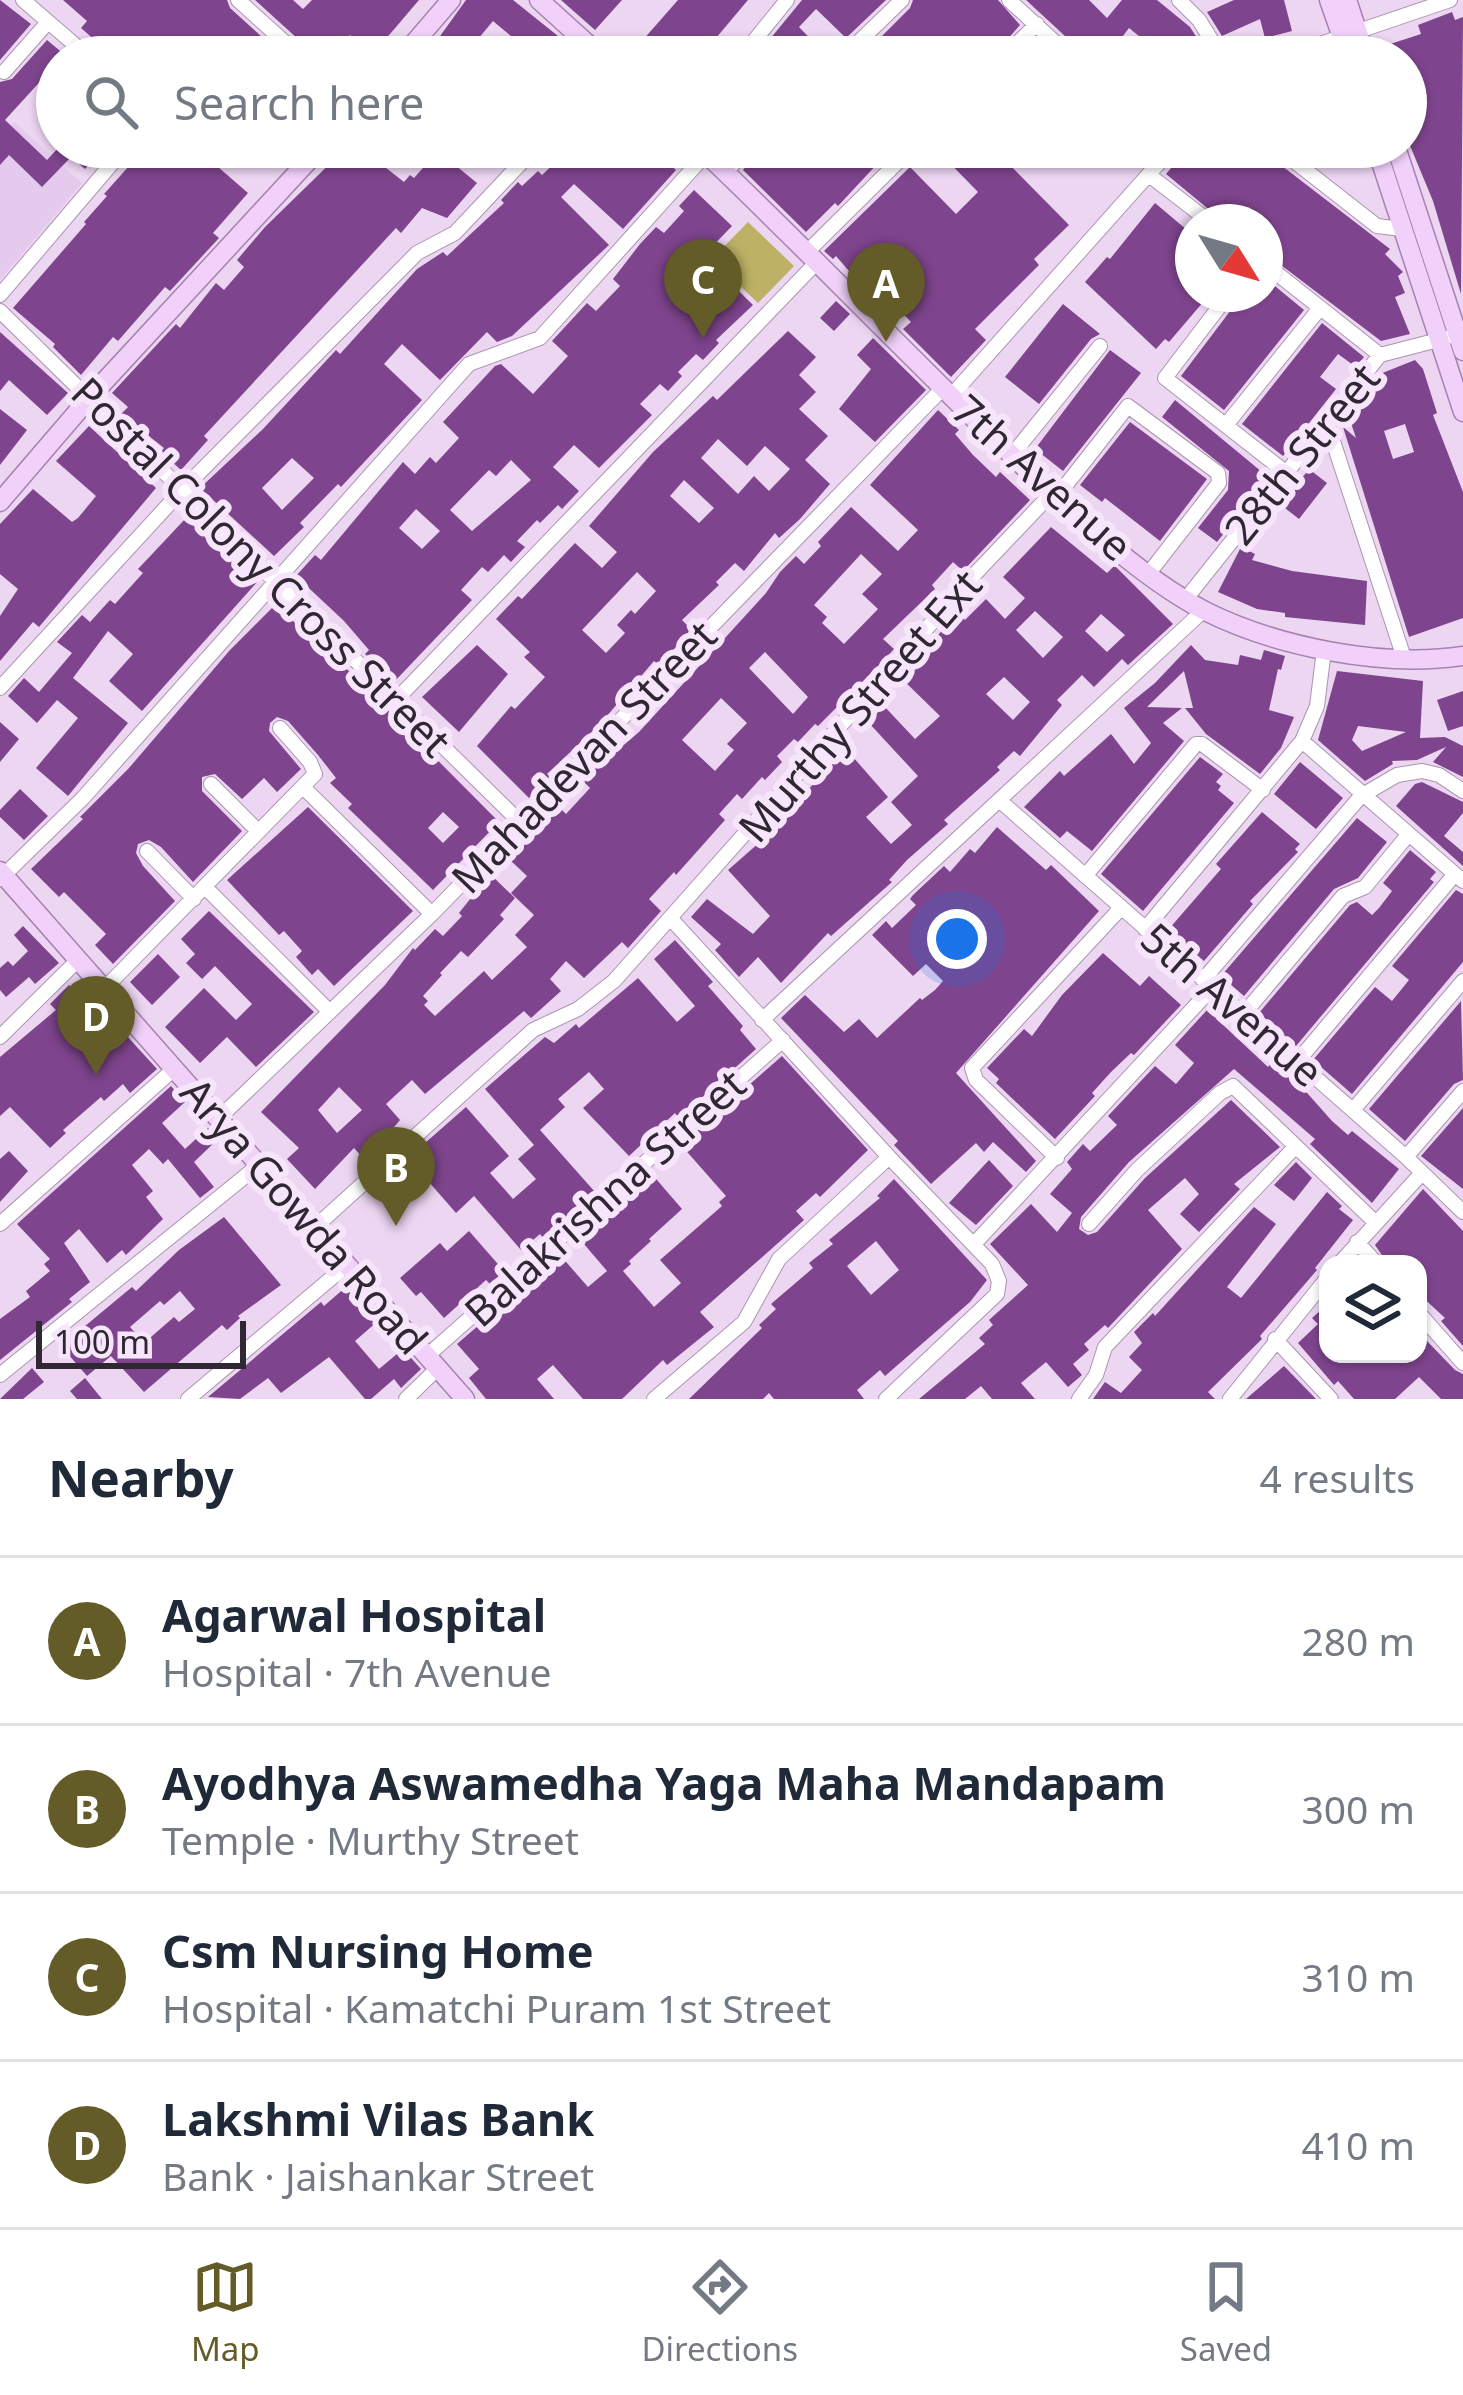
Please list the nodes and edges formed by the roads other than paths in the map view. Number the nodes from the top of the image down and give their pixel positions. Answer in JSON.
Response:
{"nodes":[{"id":1,"x":23,"y":0,"type":"edge"},
{"id":2,"x":238,"y":0,"type":"edge"},
{"id":3,"x":451,"y":0,"type":"edge"},
{"id":4,"x":539,"y":0,"type":"edge"},
{"id":5,"x":902,"y":0,"type":"edge"},
{"id":6,"x":1009,"y":0,"type":"edge"},
{"id":7,"x":1179,"y":0,"type":"edge"},
{"id":8,"x":1329,"y":0,"type":"edge"},
{"id":9,"x":1347,"y":0,"type":"edge"},
{"id":10,"x":1450,"y":0,"type":"edge"},
{"id":11,"x":780,"y":2,"type":"edge"},
{"id":12,"x":48,"y":22,"type":"junction"},
{"id":13,"x":1036,"y":24,"type":"junction"},
{"id":14,"x":1350,"y":32,"type":"junction"},
{"id":15,"x":64,"y":36,"type":"edge"},
{"id":16,"x":278,"y":36,"type":"edge"},
{"id":17,"x":420,"y":36,"type":"edge"},
{"id":18,"x":579,"y":36,"type":"edge"},
{"id":19,"x":756,"y":36,"type":"edge"},
{"id":20,"x":865,"y":36,"type":"edge"},
{"id":21,"x":1024,"y":36,"type":"edge"},
{"id":22,"x":1049,"y":36,"type":"edge"},
{"id":23,"x":1209,"y":36,"type":"edge"},
{"id":24,"x":1339,"y":36,"type":"edge"},
{"id":25,"x":1350,"y":36,"type":"edge"},
{"id":26,"x":1353,"y":36,"type":"edge"},
{"id":27,"x":4,"y":72,"type":"dead end"},
{"id":28,"x":108,"y":168,"type":"edge"},
{"id":29,"x":302,"y":168,"type":"edge"},
{"id":30,"x":516,"y":168,"type":"edge"},
{"id":31,"x":688,"y":168,"type":"edge"},
{"id":32,"x":721,"y":168,"type":"edge"},
{"id":33,"x":729,"y":168,"type":"edge"},
{"id":34,"x":894,"y":168,"type":"edge"},
{"id":35,"x":1155,"y":168,"type":"edge"},
{"id":36,"x":1303,"y":168,"type":"edge"},
{"id":37,"x":1383,"y":168,"type":"edge"},
{"id":38,"x":1403,"y":168,"type":"edge"},
{"id":39,"x":725,"y":172,"type":"junction"},
{"id":40,"x":1149,"y":175,"type":"junction"},
{"id":41,"x":1187,"y":204,"type":"edge"},
{"id":42,"x":1402,"y":230,"type":"junction"},
{"id":43,"x":812,"y":258,"type":"junction"},
{"id":44,"x":1283,"y":278,"type":"edge"},
{"id":45,"x":0,"y":295,"type":"edge"},
{"id":46,"x":1320,"y":308,"type":"junction"},
{"id":47,"x":0,"y":311,"type":"edge"},
{"id":48,"x":1215,"y":312,"type":"edge"},
{"id":49,"x":1456,"y":340,"type":"edge"},
{"id":50,"x":1100,"y":346,"type":"dead end"},
{"id":51,"x":1380,"y":355,"type":"junction"},
{"id":52,"x":947,"y":392,"type":"junction"},
{"id":53,"x":90,"y":397,"type":"junction"},
{"id":54,"x":1463,"y":412,"type":"edge"},
{"id":55,"x":1226,"y":425,"type":"junction"},
{"id":56,"x":1328,"y":426,"type":"junction"},
{"id":57,"x":1012,"y":455,"type":"junction"},
{"id":58,"x":1284,"y":471,"type":"junction"},
{"id":59,"x":183,"y":488,"type":"junction"},
{"id":60,"x":1053,"y":496,"type":"junction"},
{"id":61,"x":0,"y":502,"type":"edge"},
{"id":62,"x":1149,"y":573,"type":"junction"},
{"id":63,"x":275,"y":581,"type":"junction"},
{"id":64,"x":1185,"y":599,"type":"junction"},
{"id":65,"x":1204,"y":610,"type":"junction"},
{"id":66,"x":1324,"y":650,"type":"junction"},
{"id":67,"x":1463,"y":656,"type":"edge"},
{"id":68,"x":1404,"y":658,"type":"junction"},
{"id":69,"x":0,"y":688,"type":"edge"},
{"id":70,"x":396,"y":700,"type":"junction"},
{"id":71,"x":280,"y":728,"type":"dead end"},
{"id":72,"x":1303,"y":741,"type":"junction"},
{"id":73,"x":211,"y":784,"type":"dead end"},
{"id":74,"x":303,"y":787,"type":"junction"},
{"id":75,"x":1263,"y":790,"type":"junction"},
{"id":76,"x":1463,"y":791,"type":"edge"},
{"id":77,"x":1361,"y":796,"type":"junction"},
{"id":78,"x":999,"y":800,"type":"junction"},
{"id":79,"x":521,"y":823,"type":"junction"},
{"id":80,"x":258,"y":832,"type":"junction"},
{"id":81,"x":1408,"y":835,"type":"junction"},
{"id":82,"x":147,"y":851,"type":"dead end"},
{"id":83,"x":1,"y":875,"type":"edge"},
{"id":84,"x":1085,"y":876,"type":"junction"},
{"id":85,"x":1459,"y":877,"type":"edge"},
{"id":86,"x":199,"y":892,"type":"junction"},
{"id":87,"x":1120,"y":908,"type":"junction"},
{"id":88,"x":432,"y":914,"type":"junction"},
{"id":89,"x":672,"y":920,"type":"junction"},
{"id":90,"x":1145,"y":929,"type":"junction"},
{"id":91,"x":78,"y":960,"type":"junction"},
{"id":92,"x":1463,"y":981,"type":"edge"},
{"id":93,"x":1207,"y":984,"type":"junction"},
{"id":94,"x":104,"y":989,"type":"junction"},
{"id":95,"x":330,"y":1012,"type":"junction"},
{"id":96,"x":1242,"y":1016,"type":"junction"},
{"id":97,"x":762,"y":1020,"type":"junction"},
{"id":98,"x":0,"y":1036,"type":"edge"},
{"id":99,"x":783,"y":1040,"type":"junction"},
{"id":100,"x":1296,"y":1063,"type":"junction"},
{"id":101,"x":175,"y":1070,"type":"junction"},
{"id":102,"x":1463,"y":1090,"type":"edge"},
{"id":103,"x":1353,"y":1110,"type":"junction"},
{"id":104,"x":218,"y":1119,"type":"junction"},
{"id":105,"x":1296,"y":1146,"type":"junction"},
{"id":106,"x":889,"y":1157,"type":"junction"},
{"id":107,"x":1406,"y":1157,"type":"junction"},
{"id":108,"x":1058,"y":1158,"type":"junction"},
{"id":109,"x":259,"y":1165,"type":"junction"},
{"id":110,"x":1421,"y":1174,"type":"junction"},
{"id":111,"x":1463,"y":1212,"type":"edge"},
{"id":112,"x":1376,"y":1223,"type":"junction"},
{"id":113,"x":0,"y":1224,"type":"edge"},
{"id":114,"x":1089,"y":1224,"type":"dead end"},
{"id":115,"x":314,"y":1228,"type":"junction"},
{"id":116,"x":1358,"y":1242,"type":"junction"},
{"id":117,"x":975,"y":1244,"type":"junction"},
{"id":118,"x":1347,"y":1255,"type":"edge"},
{"id":119,"x":1369,"y":1255,"type":"edge"},
{"id":120,"x":347,"y":1265,"type":"junction"},
{"id":121,"x":1319,"y":1287,"type":"edge"},
{"id":122,"x":1427,"y":1322,"type":"edge"},
{"id":123,"x":1275,"y":1339,"type":"junction"},
{"id":124,"x":432,"y":1362,"type":"junction"},
{"id":125,"x":1463,"y":1364,"type":"edge"},
{"id":126,"x":0,"y":1376,"type":"edge"},
{"id":127,"x":188,"y":1399,"type":"edge"},
{"id":128,"x":406,"y":1399,"type":"edge"},
{"id":129,"x":465,"y":1399,"type":"edge"},
{"id":130,"x":654,"y":1399,"type":"edge"},
{"id":131,"x":886,"y":1399,"type":"edge"},
{"id":132,"x":1079,"y":1399,"type":"edge"},
{"id":133,"x":1230,"y":1399,"type":"edge"},
{"id":134,"x":1330,"y":1399,"type":"edge"}],
"edges":[{"from":1,"to":12,"type":"street"},
{"from":2,"to":16,"type":"street"},
{"from":3,"to":17,"type":"main road"},
{"from":4,"to":18,"type":"main road"},
{"from":5,"to":20,"type":"street"},
{"from":6,"to":13,"type":"street"},
{"from":7,"to":23,"type":"street"},
{"from":8,"to":14,"type":"main road"},
{"from":9,"to":14,"type":"main road"},
{"from":10,"to":14,"type":"street"},
{"from":11,"to":19,"type":"street"},
{"from":12,"to":15,"type":"street"},
{"from":12,"to":27,"type":"street"},
{"from":13,"to":21,"type":"street"},
{"from":13,"to":22,"type":"street"},
{"from":14,"to":24,"type":"street"},
{"from":14,"to":25,"type":"main road"},
{"from":14,"to":26,"type":"main road"},
{"from":28,"to":45,"type":"street"},
{"from":29,"to":53,"type":"main road"},
{"from":30,"to":59,"type":"street"},
{"from":31,"to":63,"type":"street"},
{"from":32,"to":39,"type":"main road","name":"7th Avenue"},
{"from":33,"to":39,"type":"street"},
{"from":34,"to":43,"type":"street"},
{"from":35,"to":40,"type":"street","name":"Mahadevan Street"},
{"from":36,"to":42,"type":"street"},
{"from":37,"to":42,"type":"main road"},
{"from":38,"to":49,"type":"main road"},
{"from":39,"to":43,"type":"main road","name":"7th Avenue"},
{"from":40,"to":41,"type":"street"},
{"from":40,"to":52,"type":"street","name":"Mahadevan Street"},
{"from":42,"to":49,"type":"main road"},
{"from":43,"to":52,"type":"main road","name":"7th Avenue"},
{"from":43,"to":70,"type":"street"},
{"from":44,"to":46,"type":"street"},
{"from":46,"to":51,"type":"street"},
{"from":46,"to":55,"type":"street"},
{"from":47,"to":53,"type":"street","name":"Postal Colony Cross Street"},
{"from":48,"to":55,"type":"street"},
{"from":49,"to":51,"type":"street","name":"28th Street"},
{"from":49,"to":54,"type":"main road"},
{"from":50,"to":57,"type":"street"},
{"from":51,"to":56,"type":"street","name":"28th Street"},
{"from":52,"to":57,"type":"main road","name":"7th Avenue"},
{"from":52,"to":79,"type":"street","name":"Mahadevan Street"},
{"from":53,"to":59,"type":"street","name":"Postal Colony Cross Street"},
{"from":53,"to":61,"type":"main road"},
{"from":55,"to":58,"type":"street"},
{"from":56,"to":58,"type":"street","name":"28th Street"},
{"from":56,"to":68,"type":"street"},
{"from":57,"to":60,"type":"main road","name":"7th Avenue"},
{"from":58,"to":64,"type":"street","name":"28th Street"},
{"from":59,"to":63,"type":"street","name":"Postal Colony Cross Street"},
{"from":59,"to":69,"type":"street"},
{"from":60,"to":62,"type":"main road","name":"7th Avenue"},
{"from":60,"to":62,"type":"street","name":"Murthy Street Ext"},
{"from":60,"to":89,"type":"street","name":"Murthy Street Ext"},
{"from":62,"to":64,"type":"main road","name":"7th Avenue"},
{"from":63,"to":70,"type":"street","name":"Postal Colony Cross Street"},
{"from":63,"to":83,"type":"street"},
{"from":64,"to":65,"type":"main road","name":"7th Avenue"},
{"from":65,"to":66,"type":"main road","name":"7th Avenue"},
{"from":65,"to":78,"type":"street"},
{"from":66,"to":68,"type":"main road","name":"7th Avenue"},
{"from":66,"to":72,"type":"street"},
{"from":67,"to":68,"type":"main road","name":"7th Avenue"},
{"from":70,"to":79,"type":"street","name":"Postal Colony Cross Street"},
{"from":71,"to":74,"type":"street"},
{"from":72,"to":75,"type":"street"},
{"from":72,"to":77,"type":"street"},
{"from":73,"to":80,"type":"street"},
{"from":74,"to":80,"type":"street"},
{"from":74,"to":88,"type":"street"},
{"from":75,"to":84,"type":"street"},
{"from":75,"to":90,"type":"street"},
{"from":76,"to":77,"type":"street"},
{"from":77,"to":81,"type":"street"},
{"from":77,"to":93,"type":"street"},
{"from":78,"to":84,"type":"street","name":"5th Avenue"},
{"from":78,"to":97,"type":"street"},
{"from":79,"to":88,"type":"street","name":"Mahadevan Street"},
{"from":80,"to":86,"type":"street"},
{"from":81,"to":85,"type":"street"},
{"from":81,"to":96,"type":"street"},
{"from":82,"to":86,"type":"street"},
{"from":83,"to":91,"type":"main road","name":"Arya Gowda Road"},
{"from":84,"to":87,"type":"street","name":"5th Avenue"},
{"from":85,"to":100,"type":"street"},
{"from":86,"to":94,"type":"street"},
{"from":86,"to":95,"type":"street"},
{"from":87,"to":90,"type":"street","name":"5th Avenue"},
{"from":87,"to":108,"type":"street"},
{"from":88,"to":95,"type":"street","name":"Mahadevan Street"},
{"from":89,"to":97,"type":"street"},
{"from":89,"to":115,"type":"street","name":"Murthy Street Ext"},
{"from":90,"to":93,"type":"street","name":"5th Avenue"},
{"from":91,"to":94,"type":"main road","name":"Arya Gowda Road"},
{"from":91,"to":98,"type":"street"},
{"from":92,"to":103,"type":"street"},
{"from":93,"to":96,"type":"street","name":"5th Avenue"},
{"from":93,"to":108,"type":"street"},
{"from":94,"to":101,"type":"main road","name":"Arya Gowda Road"},
{"from":95,"to":104,"type":"street","name":"Mahadevan Street"},
{"from":96,"to":100,"type":"street","name":"5th Avenue"},
{"from":97,"to":99,"type":"street"},
{"from":99,"to":106,"type":"street"},
{"from":99,"to":124,"type":"street","name":"Balakrishna Street"},
{"from":100,"to":103,"type":"street","name":"5th Avenue"},
{"from":101,"to":104,"type":"main road","name":"Arya Gowda Road"},
{"from":101,"to":113,"type":"street"},
{"from":102,"to":107,"type":"street"},
{"from":103,"to":107,"type":"street","name":"5th Avenue"},
{"from":104,"to":109,"type":"main road","name":"Arya Gowda Road"},
{"from":105,"to":112,"type":"street"},
{"from":105,"to":114,"type":"street"},
{"from":105,"to":132,"type":"street"},
{"from":106,"to":117,"type":"street"},
{"from":106,"to":130,"type":"street"},
{"from":107,"to":110,"type":"street","name":"5th Avenue"},
{"from":108,"to":117,"type":"street"},
{"from":109,"to":115,"type":"main road","name":"Arya Gowda Road"},
{"from":109,"to":126,"type":"street"},
{"from":110,"to":111,"type":"street","name":"5th Avenue"},
{"from":110,"to":112,"type":"street"},
{"from":112,"to":116,"type":"street"},
{"from":115,"to":120,"type":"main road","name":"Arya Gowda Road"},
{"from":116,"to":118,"type":"street"},
{"from":116,"to":119,"type":"street"},
{"from":117,"to":131,"type":"street"},
{"from":120,"to":124,"type":"main road","name":"Arya Gowda Road"},
{"from":120,"to":127,"type":"street"},
{"from":121,"to":123,"type":"street"},
{"from":122,"to":125,"type":"street"},
{"from":123,"to":133,"type":"street"},
{"from":123,"to":134,"type":"street"},
{"from":124,"to":128,"type":"street","name":"Balakrishna Street"},
{"from":124,"to":129,"type":"main road","name":"Arya Gowda Road"}]}
